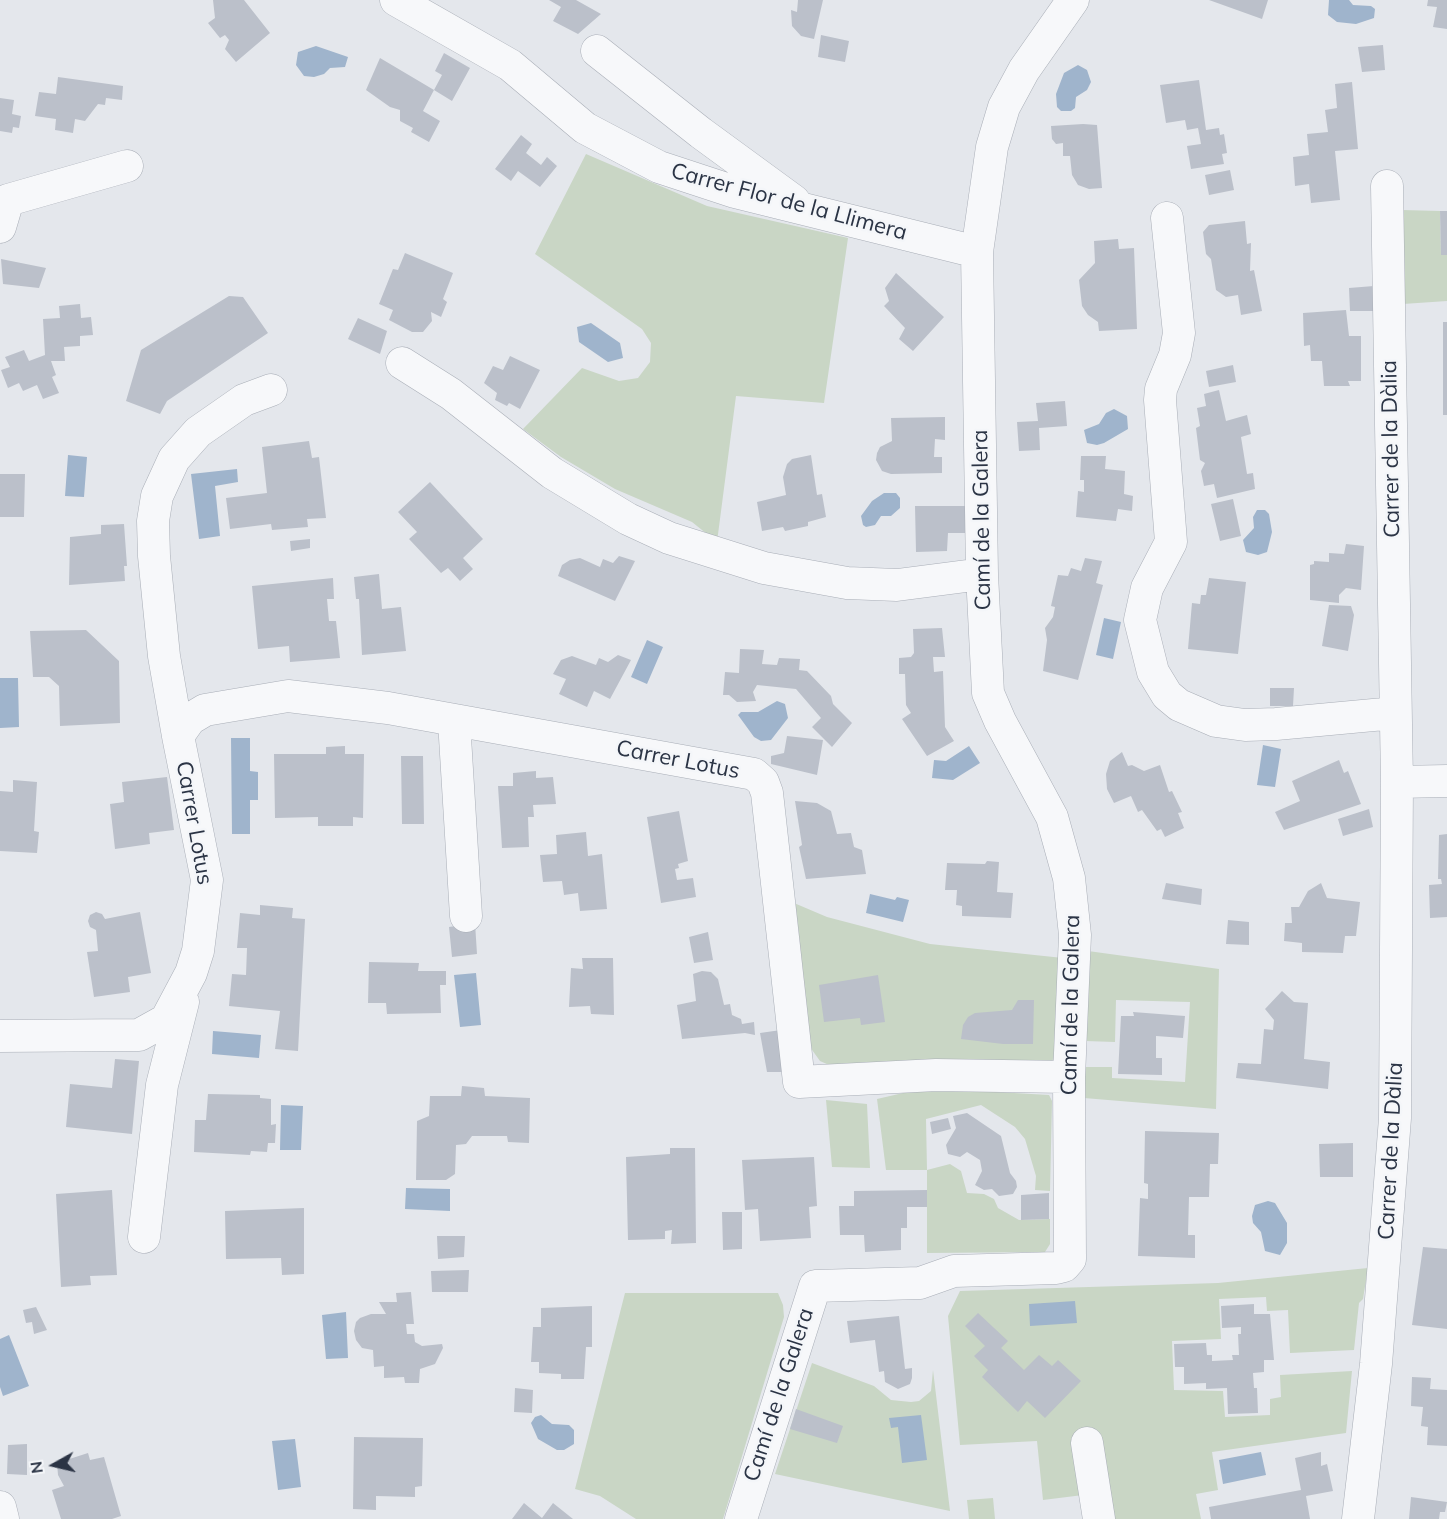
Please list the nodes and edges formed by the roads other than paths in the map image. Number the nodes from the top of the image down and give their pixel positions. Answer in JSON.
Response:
{"nodes":[{"id":1,"x":396,"y":0,"type":"edge"},
{"id":2,"x":1073,"y":0,"type":"edge"},
{"id":3,"x":597,"y":51,"type":"dead end"},
{"id":4,"x":127,"y":166,"type":"dead end"},
{"id":5,"x":1387,"y":186,"type":"dead end"},
{"id":6,"x":2,"y":205,"type":"edge"},
{"id":7,"x":804,"y":209,"type":"junction"},
{"id":8,"x":1167,"y":218,"type":"dead end"},
{"id":9,"x":977,"y":252,"type":"junction"},
{"id":10,"x":402,"y":363,"type":"dead end"},
{"id":11,"x":272,"y":390,"type":"dead end"},
{"id":12,"x":982,"y":574,"type":"junction"},
{"id":13,"x":1395,"y":713,"type":"junction"},
{"id":14,"x":454,"y":721,"type":"junction"},
{"id":15,"x":178,"y":736,"type":"junction"},
{"id":16,"x":1447,"y":781,"type":"edge"},
{"id":17,"x":1397,"y":782,"type":"junction"},
{"id":18,"x":466,"y":916,"type":"dead end"},
{"id":19,"x":191,"y":974,"type":"junction"},
{"id":20,"x":140,"y":1035,"type":"junction"},
{"id":21,"x":0,"y":1036,"type":"edge"},
{"id":22,"x":1069,"y":1077,"type":"junction"},
{"id":23,"x":162,"y":1085,"type":"junction"},
{"id":24,"x":144,"y":1237,"type":"dead end"},
{"id":25,"x":1087,"y":1443,"type":"dead end"},
{"id":26,"x":0,"y":1507,"type":"edge"},
{"id":27,"x":3,"y":1519,"type":"edge"},
{"id":28,"x":741,"y":1519,"type":"edge"},
{"id":29,"x":1100,"y":1519,"type":"edge"},
{"id":30,"x":1358,"y":1519,"type":"edge"}],
"edges":[{"from":1,"to":7,"type":"street","name":"Carrer Flor de la Llimera"},
{"from":2,"to":9,"type":"street","name":"Camí de la Galera"},
{"from":3,"to":7,"type":"street"},
{"from":4,"to":6,"type":"street"},
{"from":5,"to":13,"type":"street","name":"Carrer de la Dàlia"},
{"from":7,"to":9,"type":"street","name":"Carrer Flor de la Llimera"},
{"from":8,"to":13,"type":"street"},
{"from":9,"to":12,"type":"street","name":"Camí de la Galera"},
{"from":10,"to":12,"type":"street"},
{"from":11,"to":15,"type":"street","name":"Carrer Lotus"},
{"from":12,"to":22,"type":"street","name":"Camí de la Galera"},
{"from":13,"to":17,"type":"street","name":"Carrer de la Dàlia"},
{"from":14,"to":15,"type":"street","name":"Carrer Lotus"},
{"from":14,"to":18,"type":"street"},
{"from":14,"to":22,"type":"street","name":"Carrer Lotus"},
{"from":15,"to":19,"type":"street","name":"Carrer Lotus"},
{"from":16,"to":17,"type":"street"},
{"from":17,"to":30,"type":"street","name":"Carrer de la Dàlia"},
{"from":19,"to":20,"type":"street","name":"Carrer Lotus"},
{"from":19,"to":23,"type":"street"},
{"from":20,"to":21,"type":"street","name":"Carrer Lotus"},
{"from":20,"to":23,"type":"street"},
{"from":22,"to":28,"type":"street","name":"Camí de la Galera"},
{"from":23,"to":24,"type":"street"},
{"from":25,"to":29,"type":"street"},
{"from":26,"to":27,"type":"street"}]}
